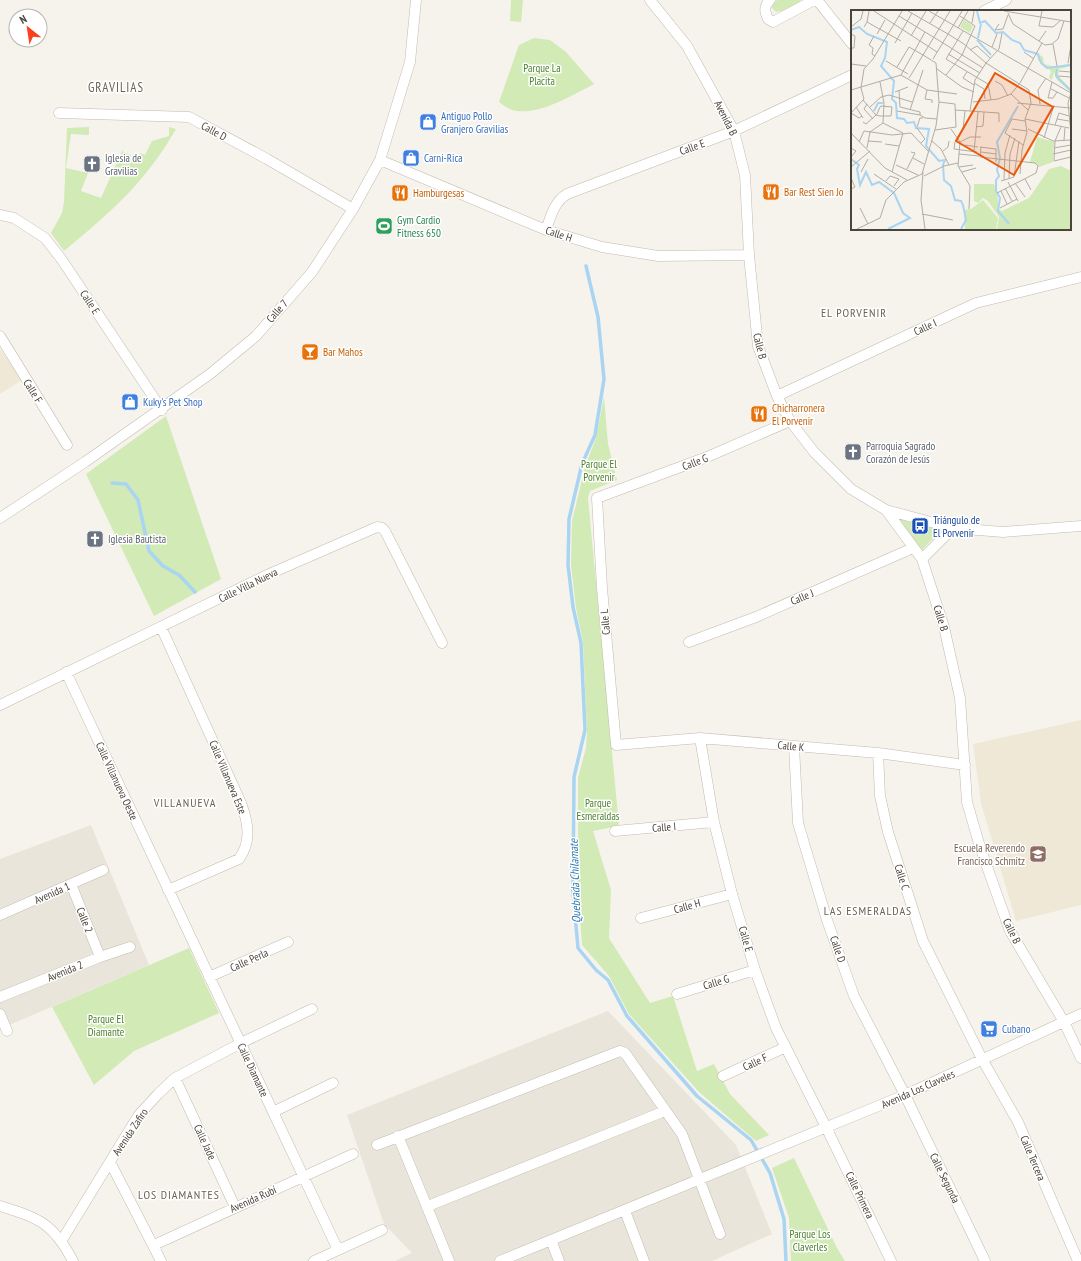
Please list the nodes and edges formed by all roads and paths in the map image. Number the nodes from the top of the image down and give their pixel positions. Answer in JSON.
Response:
{"nodes":[{"id":1,"x":416,"y":0,"type":"edge"},
{"id":2,"x":650,"y":0,"type":"edge"},
{"id":3,"x":770,"y":0,"type":"edge"},
{"id":4,"x":814,"y":0,"type":"edge"},
{"id":5,"x":817,"y":0,"type":"edge"},
{"id":6,"x":1006,"y":0,"type":"edge"},
{"id":7,"x":986,"y":10,"type":"edge"},
{"id":8,"x":851,"y":43,"type":"edge"},
{"id":9,"x":851,"y":75,"type":"edge"},
{"id":10,"x":59,"y":113,"type":"dead end"},
{"id":11,"x":734,"y":132,"type":"junction"},
{"id":12,"x":380,"y":160,"type":"junction"},
{"id":13,"x":352,"y":209,"type":"junction"},
{"id":14,"x":0,"y":215,"type":"edge"},
{"id":15,"x":546,"y":230,"type":"junction"},
{"id":16,"x":749,"y":255,"type":"junction"},
{"id":17,"x":1081,"y":277,"type":"edge"},
{"id":18,"x":0,"y":336,"type":"edge"},
{"id":19,"x":777,"y":396,"type":"junction"},
{"id":20,"x":162,"y":410,"type":"junction"},
{"id":21,"x":790,"y":421,"type":"junction"},
{"id":22,"x":67,"y":445,"type":"dead end"},
{"id":23,"x":597,"y":498,"type":"joint"},
{"id":24,"x":886,"y":510,"type":"junction"},
{"id":25,"x":0,"y":518,"type":"edge"},
{"id":26,"x":1081,"y":526,"type":"edge"},
{"id":27,"x":953,"y":528,"type":"junction"},
{"id":28,"x":913,"y":548,"type":"junction"},
{"id":29,"x":922,"y":559,"type":"junction"},
{"id":30,"x":161,"y":627,"type":"junction"},
{"id":31,"x":689,"y":642,"type":"dead end"},
{"id":32,"x":442,"y":643,"type":"dead end"},
{"id":33,"x":66,"y":672,"type":"junction"},
{"id":34,"x":0,"y":705,"type":"edge"},
{"id":35,"x":700,"y":738,"type":"junction"},
{"id":36,"x":616,"y":745,"type":"joint"},
{"id":37,"x":794,"y":746,"type":"junction"},
{"id":38,"x":878,"y":753,"type":"junction"},
{"id":39,"x":965,"y":765,"type":"junction"},
{"id":40,"x":714,"y":822,"type":"junction"},
{"id":41,"x":615,"y":831,"type":"dead end"},
{"id":42,"x":103,"y":870,"type":"dead end"},
{"id":43,"x":71,"y":884,"type":"junction"},
{"id":44,"x":168,"y":890,"type":"junction"},
{"id":45,"x":732,"y":894,"type":"junction"},
{"id":46,"x":0,"y":915,"type":"edge"},
{"id":47,"x":641,"y":918,"type":"dead end"},
{"id":48,"x":288,"y":942,"type":"dead end"},
{"id":49,"x":130,"y":947,"type":"dead end"},
{"id":50,"x":100,"y":957,"type":"junction"},
{"id":51,"x":755,"y":970,"type":"junction"},
{"id":52,"x":210,"y":977,"type":"junction"},
{"id":53,"x":677,"y":994,"type":"dead end"},
{"id":54,"x":0,"y":997,"type":"edge"},
{"id":55,"x":312,"y":1009,"type":"dead end"},
{"id":56,"x":0,"y":1014,"type":"edge"},
{"id":57,"x":1081,"y":1014,"type":"edge"},
{"id":58,"x":1064,"y":1022,"type":"junction"},
{"id":59,"x":7,"y":1031,"type":"dead end"},
{"id":60,"x":241,"y":1043,"type":"junction"},
{"id":61,"x":786,"y":1047,"type":"junction"},
{"id":62,"x":1081,"y":1058,"type":"edge"},
{"id":63,"x":982,"y":1059,"type":"junction"},
{"id":64,"x":723,"y":1076,"type":"dead end"},
{"id":65,"x":176,"y":1078,"type":"junction"},
{"id":66,"x":333,"y":1083,"type":"dead end"},
{"id":67,"x":905,"y":1096,"type":"junction"},
{"id":68,"x":665,"y":1111,"type":"junction"},
{"id":69,"x":273,"y":1112,"type":"junction"},
{"id":70,"x":827,"y":1128,"type":"junction"},
{"id":71,"x":398,"y":1136,"type":"junction"},
{"id":72,"x":377,"y":1144,"type":"dead end"},
{"id":73,"x":353,"y":1154,"type":"dead end"},
{"id":74,"x":110,"y":1162,"type":"junction"},
{"id":75,"x":303,"y":1176,"type":"junction"},
{"id":76,"x":700,"y":1179,"type":"junction"},
{"id":77,"x":0,"y":1206,"type":"edge"},
{"id":78,"x":428,"y":1206,"type":"junction"},
{"id":79,"x":235,"y":1207,"type":"junction"},
{"id":80,"x":625,"y":1211,"type":"junction"},
{"id":81,"x":382,"y":1230,"type":"dead end"},
{"id":82,"x":720,"y":1234,"type":"dead end"},
{"id":83,"x":62,"y":1240,"type":"junction"},
{"id":84,"x":551,"y":1240,"type":"junction"},
{"id":85,"x":154,"y":1245,"type":"junction"},
{"id":86,"x":338,"y":1250,"type":"junction"},
{"id":87,"x":73,"y":1261,"type":"edge"},
{"id":88,"x":161,"y":1261,"type":"edge"},
{"id":89,"x":314,"y":1261,"type":"edge"},
{"id":90,"x":449,"y":1261,"type":"edge"},
{"id":91,"x":500,"y":1261,"type":"edge"},
{"id":92,"x":559,"y":1261,"type":"edge"},
{"id":93,"x":644,"y":1261,"type":"edge"},
{"id":94,"x":891,"y":1261,"type":"edge"},
{"id":95,"x":985,"y":1261,"type":"edge"},
{"id":96,"x":1078,"y":1261,"type":"edge"}],
"edges":[{"from":1,"to":12,"type":"street","name":"Calle 7"},
{"from":2,"to":11,"type":"street","name":"Avenida B"},
{"from":3,"to":4,"type":"street"},
{"from":5,"to":8,"type":"street"},
{"from":6,"to":7,"type":"street"},
{"from":9,"to":11,"type":"street","name":"Calle E"},
{"from":10,"to":13,"type":"street","name":"Calle D"},
{"from":11,"to":15,"type":"street","name":"Calle E"},
{"from":11,"to":16,"type":"street","name":"Avenida B"},
{"from":12,"to":13,"type":"street","name":"Calle 7"},
{"from":12,"to":15,"type":"street","name":"Calle H"},
{"from":13,"to":20,"type":"street","name":"Calle 7"},
{"from":14,"to":20,"type":"street","name":"Calle E"},
{"from":15,"to":16,"type":"street","name":"Calle H"},
{"from":16,"to":19,"type":"street","name":"Calle B"},
{"from":17,"to":19,"type":"street","name":"Calle I"},
{"from":18,"to":22,"type":"street","name":"Calle F"},
{"from":19,"to":21,"type":"street","name":"Calle B"},
{"from":20,"to":25,"type":"street","name":"Calle 7"},
{"from":21,"to":23,"type":"street","name":"Calle G"},
{"from":21,"to":24,"type":"street","name":"Calle B"},
{"from":23,"to":36,"type":"street","name":"Calle L"},
{"from":24,"to":27,"type":"street"},
{"from":24,"to":28,"type":"street","name":"Calle B"},
{"from":26,"to":27,"type":"street"},
{"from":27,"to":29,"type":"street"},
{"from":28,"to":29,"type":"street","name":"Calle B"},
{"from":28,"to":31,"type":"street","name":"Calle J"},
{"from":29,"to":39,"type":"street","name":"Calle B"},
{"from":30,"to":32,"type":"street","name":"Calle Villa Nueva"},
{"from":30,"to":33,"type":"street","name":"Calle Villa Nueva"},
{"from":30,"to":44,"type":"street","name":"Calle Villanueva Este"},
{"from":33,"to":34,"type":"street","name":"Calle Villa Nueva"},
{"from":33,"to":44,"type":"street","name":"Calle Villanueva Oeste"},
{"from":35,"to":36,"type":"street","name":"Calle K"},
{"from":35,"to":37,"type":"street","name":"Calle K"},
{"from":35,"to":40,"type":"street","name":"Calle E"},
{"from":37,"to":38,"type":"street","name":"Calle K"},
{"from":37,"to":67,"type":"street","name":"Calle D"},
{"from":38,"to":39,"type":"street","name":"Calle K"},
{"from":38,"to":63,"type":"street","name":"Calle C"},
{"from":39,"to":58,"type":"street","name":"Calle B"},
{"from":40,"to":41,"type":"street","name":"Calle I"},
{"from":40,"to":45,"type":"street","name":"Calle E"},
{"from":42,"to":43,"type":"street","name":"Avenida 1"},
{"from":43,"to":46,"type":"street","name":"Avenida 1"},
{"from":43,"to":50,"type":"street","name":"Calle 2"},
{"from":44,"to":52,"type":"street","name":"Calle Diamante"},
{"from":45,"to":47,"type":"street","name":"Calle H"},
{"from":45,"to":51,"type":"street","name":"Calle E"},
{"from":48,"to":52,"type":"street","name":"Calle Perla"},
{"from":49,"to":50,"type":"street","name":"Avenida 2"},
{"from":50,"to":54,"type":"street","name":"Avenida 2"},
{"from":51,"to":53,"type":"street","name":"Calle G"},
{"from":51,"to":61,"type":"street","name":"Calle E"},
{"from":52,"to":60,"type":"street","name":"Calle Diamante"},
{"from":55,"to":60,"type":"street","name":"Avenida Zafiro"},
{"from":56,"to":59,"type":"street"},
{"from":57,"to":58,"type":"street","name":"Avenida Los Claveles"},
{"from":58,"to":62,"type":"street","name":"Calle B"},
{"from":58,"to":63,"type":"street","name":"Avenida Los Claveles"},
{"from":60,"to":65,"type":"street","name":"Avenida Zafiro"},
{"from":60,"to":69,"type":"street","name":"Calle Diamante"},
{"from":61,"to":64,"type":"street","name":"Calle F"},
{"from":61,"to":70,"type":"street","name":"Calle E"},
{"from":63,"to":67,"type":"street","name":"Avenida Los Claveles"},
{"from":63,"to":96,"type":"street","name":"Calle Tercera"},
{"from":65,"to":74,"type":"street","name":"Avenida Zafiro"},
{"from":65,"to":79,"type":"street","name":"Calle Jade"},
{"from":66,"to":69,"type":"street"},
{"from":67,"to":70,"type":"street","name":"Avenida Los Claveles"},
{"from":67,"to":95,"type":"street","name":"Calle Segunda"},
{"from":68,"to":71,"type":"street"},
{"from":68,"to":76,"type":"street"},
{"from":68,"to":78,"type":"street"},
{"from":69,"to":75,"type":"street","name":"Calle Diamante"},
{"from":70,"to":76,"type":"street","name":"Avenida Los Claveles"},
{"from":70,"to":94,"type":"street","name":"Calle Primera"},
{"from":71,"to":72,"type":"street"},
{"from":71,"to":78,"type":"street"},
{"from":73,"to":75,"type":"street","name":"Avenida Rubí"},
{"from":74,"to":83,"type":"street","name":"Avenida Zafiro"},
{"from":74,"to":85,"type":"street"},
{"from":75,"to":79,"type":"street","name":"Avenida Rubí"},
{"from":75,"to":86,"type":"street","name":"Calle Diamante"},
{"from":76,"to":80,"type":"street","name":"Avenida Los Claveles"},
{"from":76,"to":82,"type":"street"},
{"from":77,"to":83,"type":"street"},
{"from":78,"to":90,"type":"street"},
{"from":79,"to":85,"type":"street","name":"Avenida Rubí"},
{"from":80,"to":84,"type":"street","name":"Avenida Los Claveles"},
{"from":80,"to":93,"type":"street"},
{"from":81,"to":86,"type":"street"},
{"from":83,"to":87,"type":"street"},
{"from":84,"to":91,"type":"street","name":"Avenida Los Claveles"},
{"from":84,"to":92,"type":"street"},
{"from":85,"to":88,"type":"street"},
{"from":86,"to":89,"type":"street"}]}
